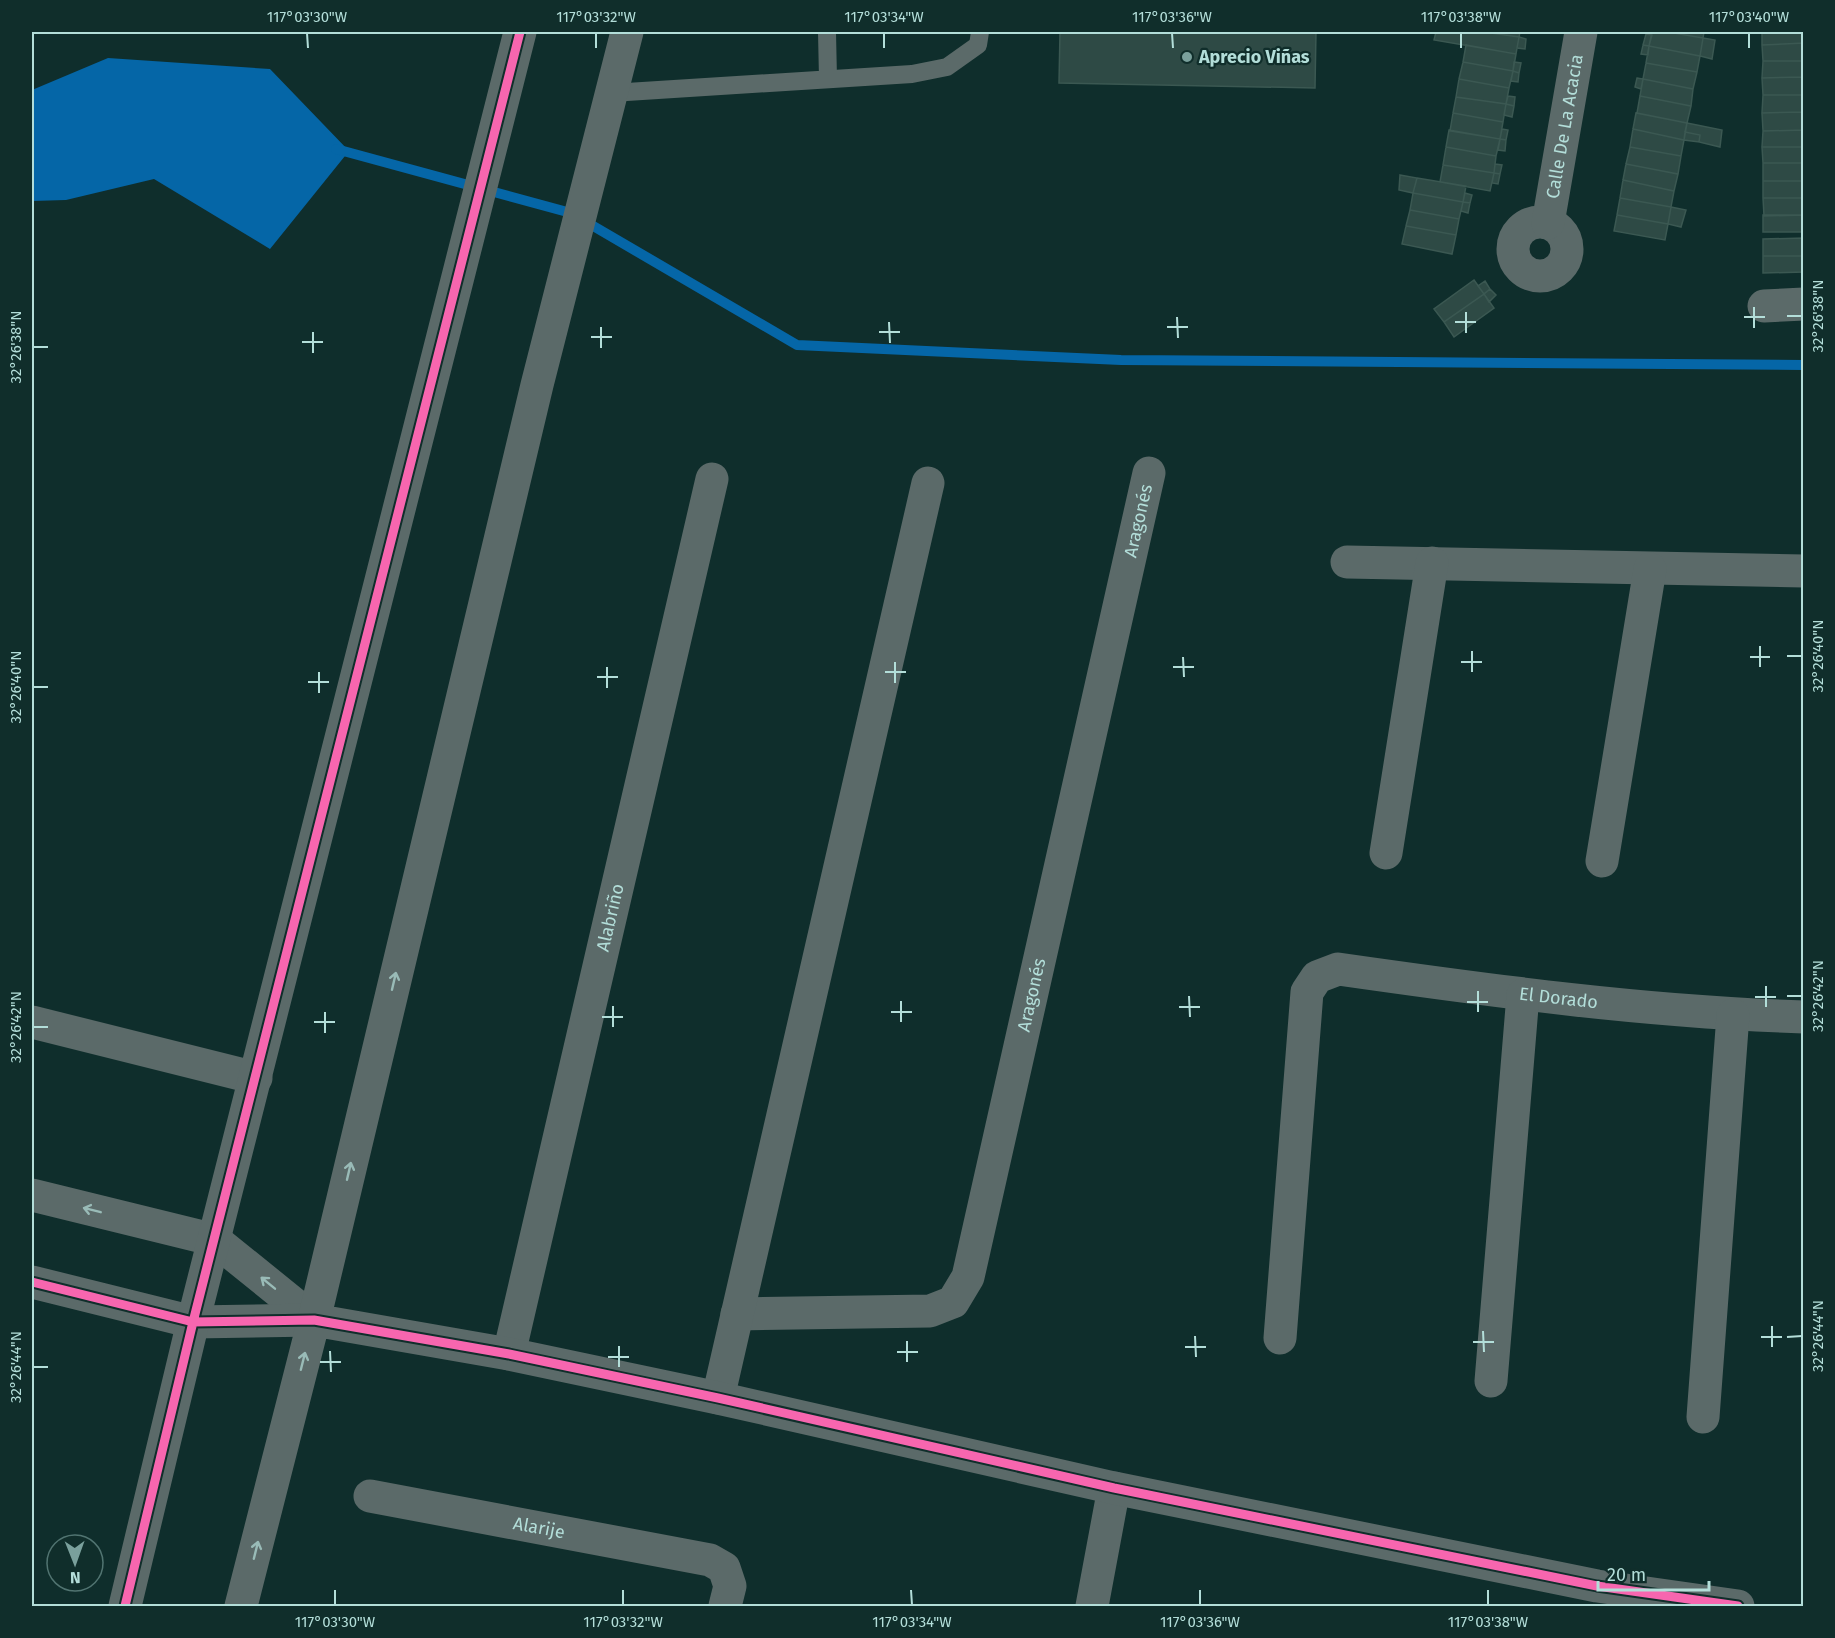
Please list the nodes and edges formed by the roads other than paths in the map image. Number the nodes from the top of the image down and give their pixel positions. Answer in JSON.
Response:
{"nodes":[{"id":1,"x":520,"y":32,"type":"edge"},
{"id":2,"x":627,"y":32,"type":"edge"},
{"id":3,"x":827,"y":32,"type":"edge"},
{"id":4,"x":980,"y":32,"type":"edge"},
{"id":5,"x":1581,"y":32,"type":"edge"},
{"id":6,"x":828,"y":79,"type":"junction"},
{"id":7,"x":611,"y":93,"type":"junction"},
{"id":8,"x":1548,"y":223,"type":"dead end"},
{"id":9,"x":1803,"y":304,"type":"edge"},
{"id":10,"x":1764,"y":306,"type":"dead end"},
{"id":11,"x":1149,"y":473,"type":"dead end"},
{"id":12,"x":712,"y":479,"type":"dead end"},
{"id":13,"x":928,"y":483,"type":"dead end"},
{"id":14,"x":1347,"y":562,"type":"dead end"},
{"id":15,"x":1432,"y":563,"type":"junction"},
{"id":16,"x":1650,"y":569,"type":"junction"},
{"id":17,"x":1803,"y":572,"type":"edge"},
{"id":18,"x":1386,"y":853,"type":"dead end"},
{"id":19,"x":1602,"y":861,"type":"dead end"},
{"id":20,"x":1523,"y":995,"type":"junction"},
{"id":21,"x":1733,"y":1015,"type":"junction"},
{"id":22,"x":1803,"y":1017,"type":"edge"},
{"id":23,"x":32,"y":1022,"type":"edge"},
{"id":24,"x":256,"y":1078,"type":"junction"},
{"id":25,"x":32,"y":1195,"type":"edge"},
{"id":26,"x":215,"y":1240,"type":"junction"},
{"id":27,"x":32,"y":1282,"type":"edge"},
{"id":28,"x":736,"y":1314,"type":"junction"},
{"id":29,"x":314,"y":1320,"type":"junction"},
{"id":30,"x":193,"y":1322,"type":"junction"},
{"id":31,"x":1280,"y":1338,"type":"dead end"},
{"id":32,"x":509,"y":1354,"type":"junction"},
{"id":33,"x":1491,"y":1380,"type":"dead end"},
{"id":34,"x":718,"y":1398,"type":"junction"},
{"id":35,"x":1703,"y":1417,"type":"dead end"},
{"id":36,"x":1114,"y":1488,"type":"junction"},
{"id":37,"x":370,"y":1496,"type":"dead end"},
{"id":38,"x":1596,"y":1596,"type":"edge"},
{"id":39,"x":125,"y":1606,"type":"edge"},
{"id":40,"x":241,"y":1606,"type":"edge"},
{"id":41,"x":725,"y":1606,"type":"edge"},
{"id":42,"x":1092,"y":1606,"type":"edge"},
{"id":43,"x":1738,"y":1606,"type":"edge"}],
"edges":[{"from":1,"to":24,"type":"street"},
{"from":2,"to":7,"type":"street"},
{"from":3,"to":6,"type":"lane"},
{"from":4,"to":6,"type":"lane"},
{"from":5,"to":8,"type":"street","name":"Calle De La Acacia"},
{"from":6,"to":7,"type":"lane"},
{"from":29,"to":7,"type":"street","one_way":true},
{"from":9,"to":10,"type":"street"},
{"from":11,"to":28,"type":"street","name":"Aragonés"},
{"from":12,"to":32,"type":"street","name":"Alabriño"},
{"from":13,"to":28,"type":"street"},
{"from":14,"to":15,"type":"street"},
{"from":15,"to":16,"type":"street"},
{"from":15,"to":18,"type":"street"},
{"from":16,"to":17,"type":"street"},
{"from":16,"to":19,"type":"street"},
{"from":20,"to":21,"type":"street","name":"El Dorado"},
{"from":20,"to":31,"type":"street","name":"El Dorado"},
{"from":20,"to":33,"type":"street"},
{"from":21,"to":22,"type":"street","name":"El Dorado"},
{"from":21,"to":35,"type":"street"},
{"from":23,"to":24,"type":"street"},
{"from":24,"to":26,"type":"street"},
{"from":26,"to":25,"type":"street","one_way":true},
{"from":29,"to":26,"type":"street","one_way":true},
{"from":26,"to":30,"type":"street"},
{"from":27,"to":30,"type":"street"},
{"from":28,"to":34,"type":"street"},
{"from":29,"to":30,"type":"street"},
{"from":29,"to":32,"type":"street"},
{"from":40,"to":29,"type":"street","one_way":true},
{"from":30,"to":39,"type":"street"},
{"from":32,"to":34,"type":"street"},
{"from":34,"to":36,"type":"street"},
{"from":36,"to":38,"type":"street"},
{"from":36,"to":42,"type":"street"},
{"from":37,"to":41,"type":"street","name":"Alarije"},
{"from":38,"to":43,"type":"street"}]}
